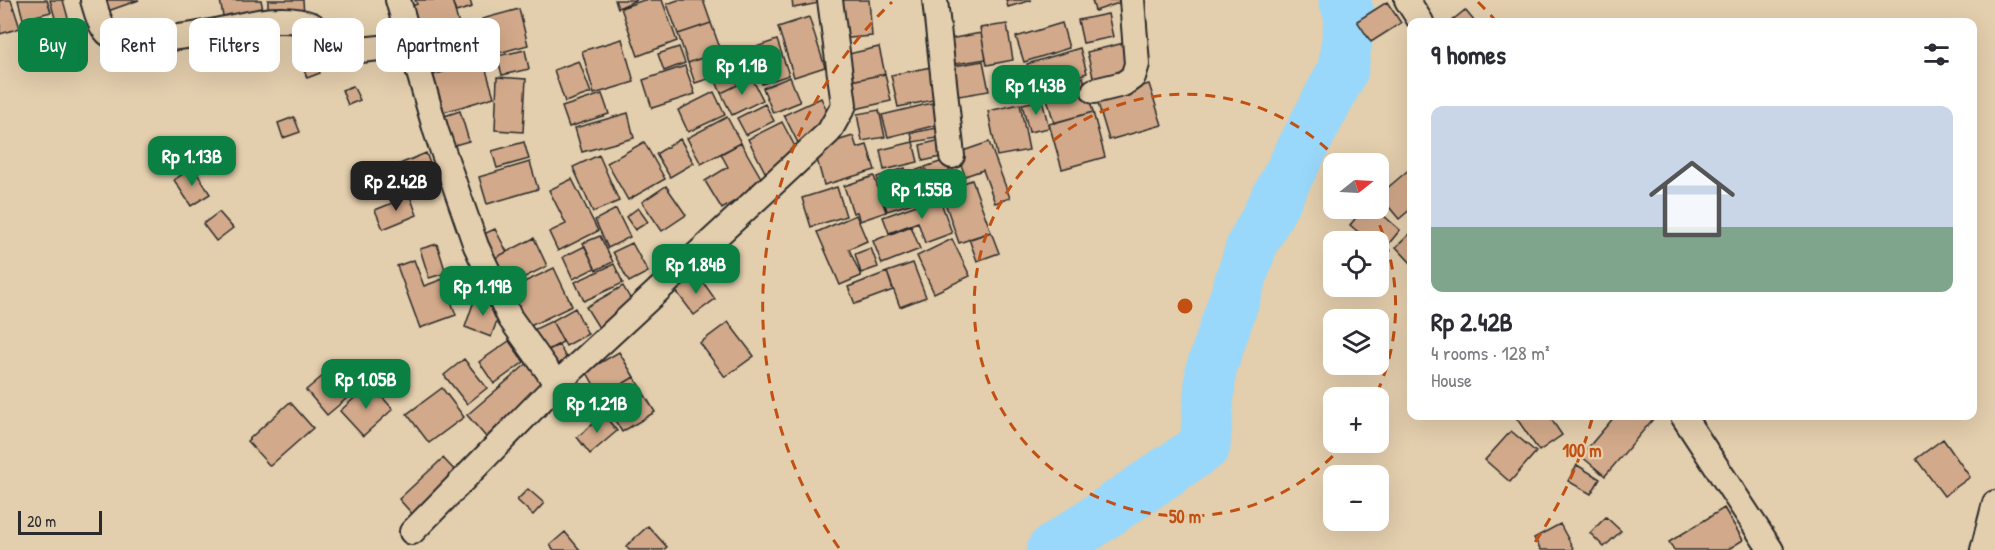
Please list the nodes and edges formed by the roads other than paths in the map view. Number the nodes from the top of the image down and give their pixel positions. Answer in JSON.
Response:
{"nodes":[{"id":1,"x":93,"y":0,"type":"edge"},
{"id":2,"x":398,"y":0,"type":"edge"},
{"id":3,"x":830,"y":0,"type":"edge"},
{"id":4,"x":934,"y":0,"type":"edge"},
{"id":5,"x":1132,"y":0,"type":"edge"},
{"id":6,"x":1407,"y":0,"type":"edge"},
{"id":7,"x":402,"y":18,"type":"edge"},
{"id":8,"x":1418,"y":18,"type":"edge"},
{"id":9,"x":376,"y":48,"type":"edge"},
{"id":10,"x":418,"y":72,"type":"edge"},
{"id":11,"x":1094,"y":91,"type":"dead end"},
{"id":12,"x":952,"y":156,"type":"dead end"},
{"id":13,"x":557,"y":384,"type":"junction"},
{"id":14,"x":1686,"y":420,"type":"edge"},
{"id":15,"x":1995,"y":503,"type":"edge"},
{"id":16,"x":412,"y":532,"type":"dead end"},
{"id":17,"x":1771,"y":550,"type":"edge"},
{"id":18,"x":1983,"y":550,"type":"edge"}],
"edges":[{"from":1,"to":9,"type":"street"},
{"from":2,"to":7,"type":"street"},
{"from":3,"to":13,"type":"street"},
{"from":4,"to":12,"type":"street"},
{"from":5,"to":11,"type":"street"},
{"from":6,"to":8,"type":"street"},
{"from":10,"to":13,"type":"street"},
{"from":13,"to":16,"type":"street"},
{"from":14,"to":17,"type":"street"},
{"from":15,"to":18,"type":"street"}]}
